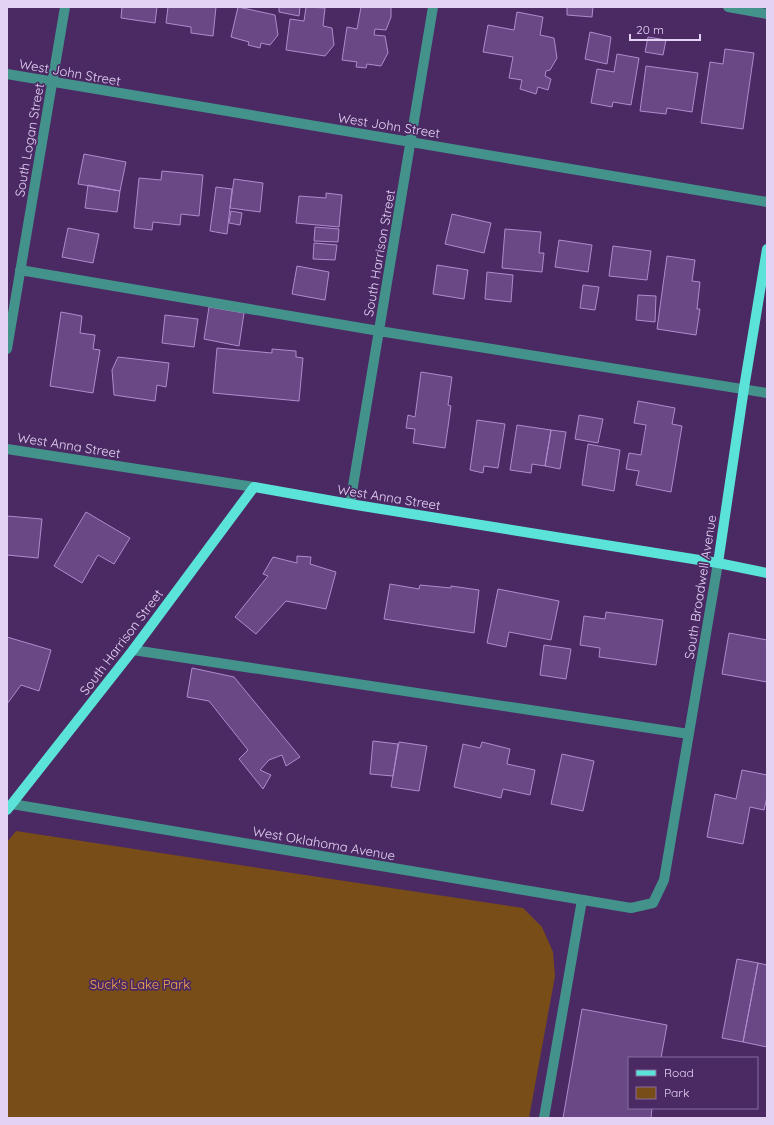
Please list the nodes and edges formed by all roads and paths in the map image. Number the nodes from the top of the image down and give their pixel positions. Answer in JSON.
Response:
{"nodes":[{"id":1,"x":65,"y":7,"type":"edge"},
{"id":2,"x":433,"y":7,"type":"edge"},
{"id":3,"x":728,"y":7,"type":"edge"},
{"id":4,"x":767,"y":14,"type":"edge"},
{"id":5,"x":7,"y":74,"type":"edge"},
{"id":6,"x":52,"y":82,"type":"junction"},
{"id":7,"x":411,"y":142,"type":"junction"},
{"id":8,"x":767,"y":202,"type":"edge"},
{"id":9,"x":767,"y":249,"type":"edge"},
{"id":10,"x":20,"y":270,"type":"junction"},
{"id":11,"x":379,"y":331,"type":"junction"},
{"id":12,"x":7,"y":349,"type":"edge"},
{"id":13,"x":744,"y":388,"type":"junction"},
{"id":14,"x":767,"y":393,"type":"edge"},
{"id":15,"x":7,"y":448,"type":"edge"},
{"id":16,"x":254,"y":487,"type":"junction"},
{"id":17,"x":350,"y":504,"type":"junction"},
{"id":18,"x":718,"y":562,"type":"junction"},
{"id":19,"x":767,"y":573,"type":"edge"},
{"id":20,"x":133,"y":650,"type":"junction"},
{"id":21,"x":689,"y":734,"type":"junction"},
{"id":22,"x":10,"y":807,"type":"edge"},
{"id":23,"x":582,"y":900,"type":"junction"},
{"id":24,"x":631,"y":908,"type":"joint"},
{"id":25,"x":544,"y":1118,"type":"edge"}],
"edges":[{"from":1,"to":6,"type":"street","name":"South Logan Street"},
{"from":2,"to":7,"type":"street","name":"South Harrison Street"},
{"from":3,"to":4,"type":"street"},
{"from":5,"to":6,"type":"street","name":"West John Street"},
{"from":6,"to":7,"type":"street","name":"West John Street"},
{"from":6,"to":10,"type":"street","name":"South Logan Street"},
{"from":7,"to":8,"type":"street","name":"West John Street"},
{"from":7,"to":11,"type":"street","name":"South Harrison Street"},
{"from":9,"to":13,"type":"main road","name":"South Broadwell Avenue"},
{"from":10,"to":11,"type":"street"},
{"from":10,"to":12,"type":"street","name":"South Logan Street"},
{"from":11,"to":13,"type":"street"},
{"from":11,"to":17,"type":"street","name":"South Harrison Street"},
{"from":13,"to":14,"type":"street"},
{"from":13,"to":18,"type":"main road","name":"South Broadwell Avenue"},
{"from":15,"to":16,"type":"street","name":"West Anna Street"},
{"from":16,"to":17,"type":"main road","name":"West Anna Street"},
{"from":16,"to":20,"type":"main road","name":"South Harrison Street"},
{"from":17,"to":18,"type":"main road","name":"West Anna Street"},
{"from":18,"to":19,"type":"main road","name":"West Anna Street"},
{"from":18,"to":21,"type":"street","name":"South Broadwell Avenue"},
{"from":20,"to":21,"type":"street"},
{"from":20,"to":22,"type":"main road","name":"South Harrison Street"},
{"from":21,"to":24,"type":"street","name":"South Broadwell Avenue"},
{"from":22,"to":23,"type":"street","name":"West Oklahoma Avenue"},
{"from":23,"to":24,"type":"street","name":"West Oklahoma Avenue"},
{"from":23,"to":25,"type":"street"}]}
